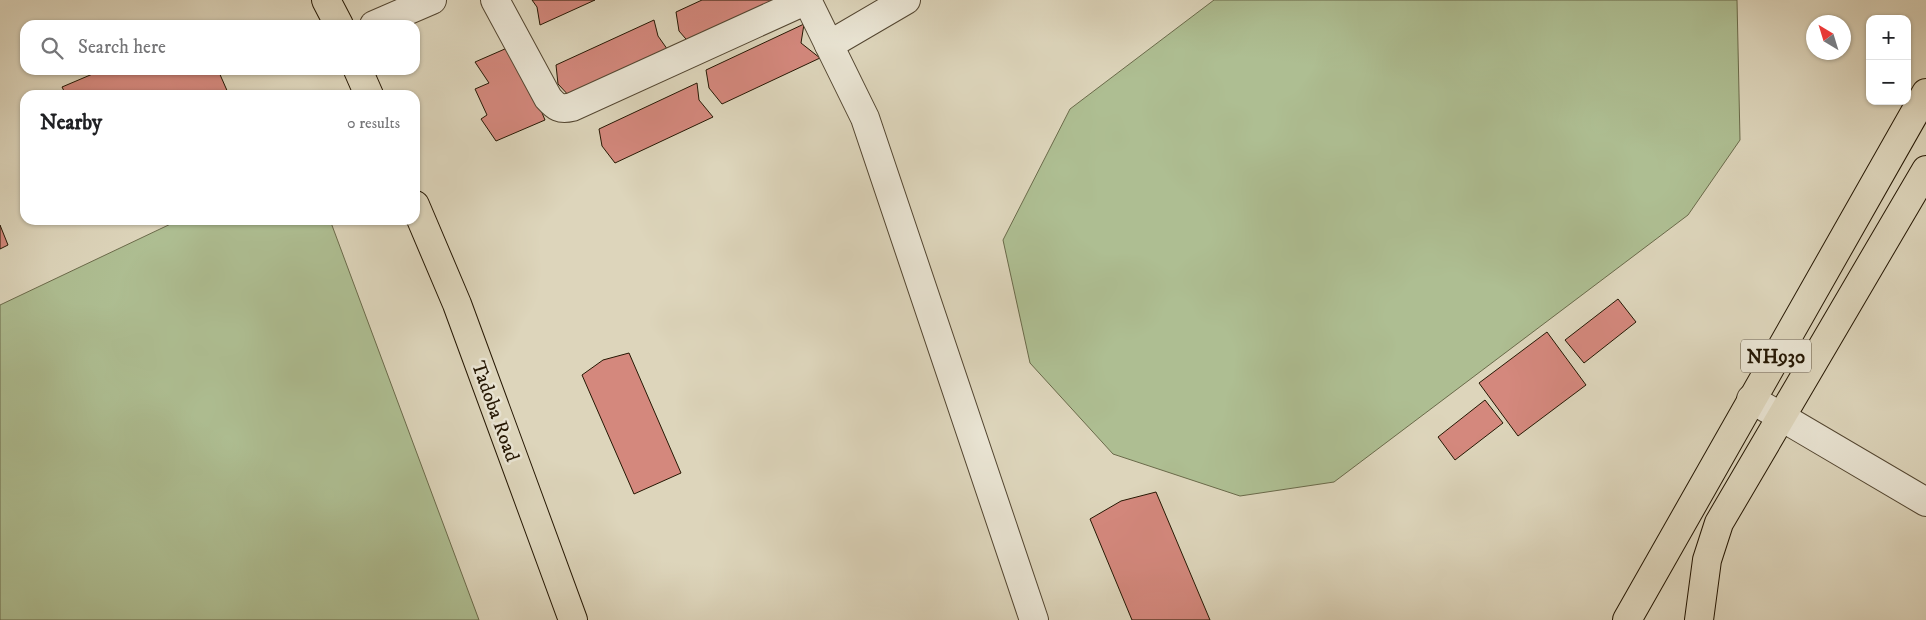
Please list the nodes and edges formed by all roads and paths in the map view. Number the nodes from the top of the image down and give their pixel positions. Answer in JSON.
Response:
{"nodes":[{"id":1,"x":326,"y":0,"type":"edge"},
{"id":2,"x":432,"y":0,"type":"edge"},
{"id":3,"x":494,"y":0,"type":"edge"},
{"id":4,"x":807,"y":0,"type":"edge"},
{"id":5,"x":906,"y":0,"type":"edge"},
{"id":6,"x":403,"y":6,"type":"edge"},
{"id":7,"x":336,"y":20,"type":"edge"},
{"id":8,"x":382,"y":20,"type":"edge"},
{"id":9,"x":829,"y":45,"type":"junction"},
{"id":10,"x":360,"y":75,"type":"edge"},
{"id":11,"x":367,"y":90,"type":"edge"},
{"id":12,"x":1926,"y":93,"type":"edge"},
{"id":13,"x":1926,"y":170,"type":"edge"},
{"id":14,"x":420,"y":217,"type":"edge"},
{"id":15,"x":1751,"y":399,"type":"junction"},
{"id":16,"x":1782,"y":416,"type":"junction"},
{"id":17,"x":1926,"y":502,"type":"edge"},
{"id":18,"x":573,"y":620,"type":"edge"},
{"id":19,"x":1034,"y":620,"type":"edge"},
{"id":20,"x":1627,"y":620,"type":"edge"},
{"id":21,"x":1699,"y":620,"type":"edge"}],
"edges":[{"from":1,"to":7,"type":"main road"},
{"from":2,"to":6,"type":"lane"},
{"from":3,"to":4,"type":"lane"},
{"from":4,"to":9,"type":"lane"},
{"from":5,"to":9,"type":"lane"},
{"from":6,"to":8,"type":"lane"},
{"from":9,"to":19,"type":"lane"},
{"from":10,"to":11,"type":"main road"},
{"from":12,"to":15,"type":"main road","number":"NH930"},
{"from":13,"to":16,"type":"main road","number":"NH930"},
{"from":14,"to":18,"type":"main road","name":"Tadoba Road"},
{"from":15,"to":16,"type":"lane"},
{"from":15,"to":20,"type":"main road","number":"NH930"},
{"from":16,"to":17,"type":"lane"},
{"from":16,"to":21,"type":"main road","number":"NH930"}]}
